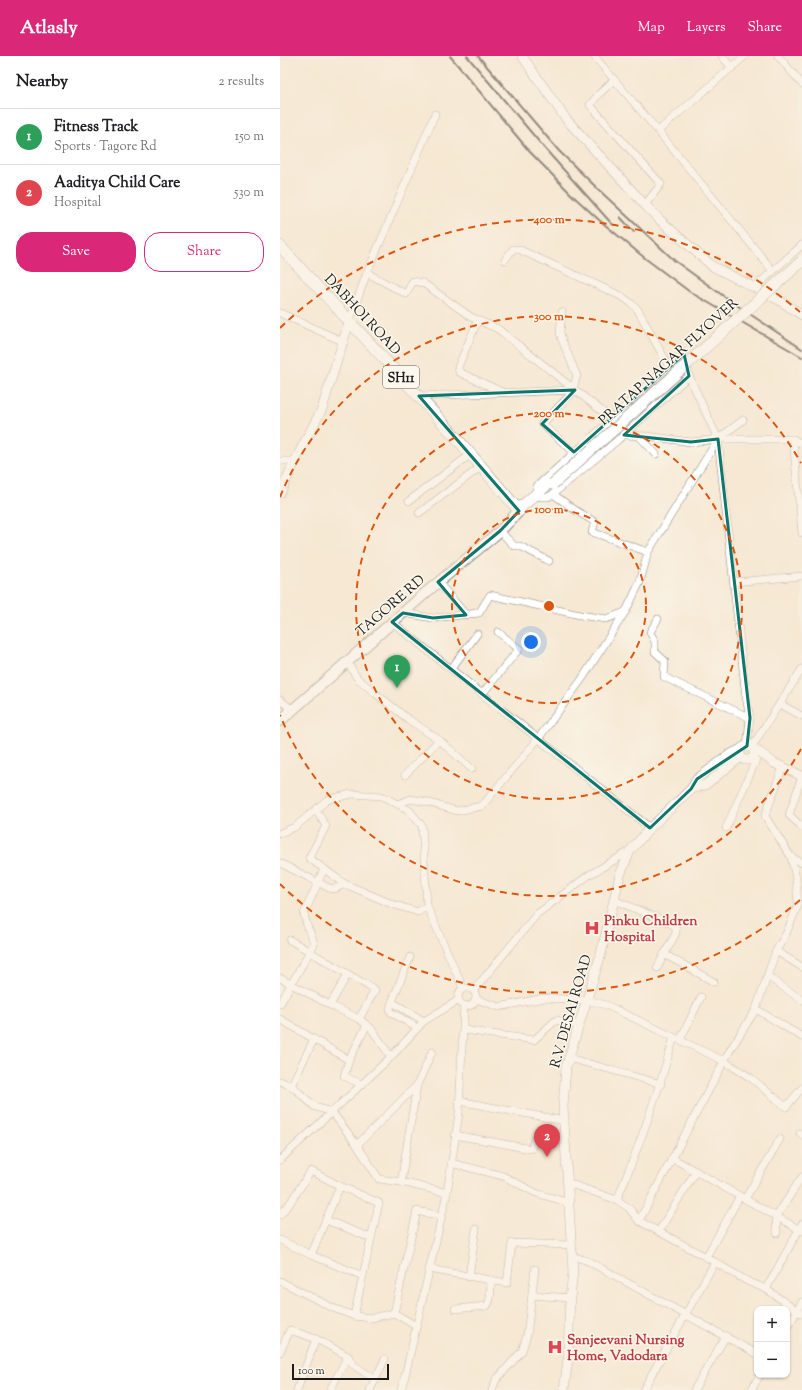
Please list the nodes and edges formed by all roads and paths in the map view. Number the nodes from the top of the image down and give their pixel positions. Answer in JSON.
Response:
{"nodes":[{"id":1,"x":522,"y":56,"type":"edge"},
{"id":2,"x":594,"y":56,"type":"edge"},
{"id":3,"x":722,"y":56,"type":"edge"},
{"id":4,"x":745,"y":56,"type":"edge"},
{"id":5,"x":778,"y":56,"type":"edge"},
{"id":6,"x":732,"y":68,"type":"junction"},
{"id":7,"x":614,"y":80,"type":"junction"},
{"id":8,"x":802,"y":84,"type":"edge"},
{"id":9,"x":435,"y":114,"type":"dead end"},
{"id":10,"x":658,"y":131,"type":"junction"},
{"id":11,"x":645,"y":205,"type":"junction"},
{"id":12,"x":802,"y":245,"type":"edge"},
{"id":13,"x":280,"y":246,"type":"edge"},
{"id":14,"x":505,"y":260,"type":"dead end"},
{"id":15,"x":802,"y":261,"type":"edge"},
{"id":16,"x":802,"y":267,"type":"edge"},
{"id":17,"x":773,"y":271,"type":"junction"},
{"id":18,"x":367,"y":273,"type":"junction"},
{"id":19,"x":754,"y":288,"type":"junction"},
{"id":20,"x":770,"y":295,"type":"junction"},
{"id":21,"x":562,"y":312,"type":"dead end"},
{"id":22,"x":280,"y":313,"type":"edge"},
{"id":23,"x":802,"y":315,"type":"edge"},
{"id":24,"x":478,"y":320,"type":"junction"},
{"id":25,"x":349,"y":322,"type":"junction"},
{"id":26,"x":342,"y":341,"type":"junction"},
{"id":27,"x":669,"y":367,"type":"junction"},
{"id":28,"x":689,"y":376,"type":"junction"},
{"id":29,"x":574,"y":389,"type":"junction"},
{"id":30,"x":504,"y":393,"type":"junction"},
{"id":31,"x":419,"y":396,"type":"junction"},
{"id":32,"x":612,"y":419,"type":"junction"},
{"id":33,"x":743,"y":420,"type":"dead end"},
{"id":34,"x":624,"y":435,"type":"junction"},
{"id":35,"x":639,"y":436,"type":"junction"},
{"id":36,"x":718,"y":439,"type":"junction"},
{"id":37,"x":793,"y":439,"type":"junction"},
{"id":38,"x":802,"y":444,"type":"edge"},
{"id":39,"x":574,"y":452,"type":"junction"},
{"id":40,"x":471,"y":454,"type":"junction"},
{"id":41,"x":656,"y":454,"type":"dead end"},
{"id":42,"x":280,"y":461,"type":"edge"},
{"id":43,"x":295,"y":461,"type":"junction"},
{"id":44,"x":482,"y":466,"type":"junction"},
{"id":45,"x":545,"y":492,"type":"junction"},
{"id":46,"x":280,"y":493,"type":"edge"},
{"id":47,"x":409,"y":501,"type":"dead end"},
{"id":48,"x":518,"y":511,"type":"junction"},
{"id":49,"x":419,"y":513,"type":"dead end"},
{"id":50,"x":500,"y":531,"type":"junction"},
{"id":51,"x":802,"y":533,"type":"edge"},
{"id":52,"x":648,"y":552,"type":"junction"},
{"id":53,"x":549,"y":561,"type":"dead end"},
{"id":54,"x":802,"y":576,"type":"edge"},
{"id":55,"x":438,"y":582,"type":"junction"},
{"id":56,"x":734,"y":582,"type":"junction"},
{"id":57,"x":625,"y":612,"type":"junction"},
{"id":58,"x":402,"y":614,"type":"junction"},
{"id":59,"x":466,"y":615,"type":"junction"},
{"id":60,"x":658,"y":619,"type":"dead end"},
{"id":61,"x":392,"y":622,"type":"junction"},
{"id":62,"x":498,"y":632,"type":"dead end"},
{"id":63,"x":477,"y":634,"type":"dead end"},
{"id":64,"x":348,"y":661,"type":"junction"},
{"id":65,"x":451,"y":669,"type":"junction"},
{"id":66,"x":802,"y":669,"type":"edge"},
{"id":67,"x":482,"y":694,"type":"junction"},
{"id":68,"x":280,"y":700,"type":"edge"},
{"id":69,"x":780,"y":704,"type":"junction"},
{"id":70,"x":292,"y":710,"type":"junction"},
{"id":71,"x":802,"y":716,"type":"edge"},
{"id":72,"x":750,"y":718,"type":"junction"},
{"id":73,"x":280,"y":721,"type":"edge"},
{"id":74,"x":538,"y":739,"type":"junction"},
{"id":75,"x":439,"y":740,"type":"junction"},
{"id":76,"x":749,"y":753,"type":"junction"},
{"id":77,"x":783,"y":767,"type":"junction"},
{"id":78,"x":472,"y":769,"type":"dead end"},
{"id":79,"x":404,"y":775,"type":"dead end"},
{"id":80,"x":802,"y":776,"type":"edge"},
{"id":81,"x":794,"y":799,"type":"junction"},
{"id":82,"x":802,"y":803,"type":"edge"},
{"id":83,"x":397,"y":804,"type":"junction"},
{"id":84,"x":316,"y":810,"type":"junction"},
{"id":85,"x":802,"y":827,"type":"edge"},
{"id":86,"x":650,"y":828,"type":"junction"},
{"id":87,"x":726,"y":828,"type":"dead end"},
{"id":88,"x":280,"y":833,"type":"edge"},
{"id":89,"x":630,"y":851,"type":"junction"},
{"id":90,"x":791,"y":857,"type":"junction"},
{"id":91,"x":280,"y":863,"type":"edge"},
{"id":92,"x":802,"y":863,"type":"edge"},
{"id":93,"x":324,"y":869,"type":"junction"},
{"id":94,"x":318,"y":883,"type":"junction"},
{"id":95,"x":346,"y":884,"type":"junction"},
{"id":96,"x":614,"y":900,"type":"junction"},
{"id":97,"x":427,"y":906,"type":"junction"},
{"id":98,"x":800,"y":907,"type":"edge"},
{"id":99,"x":290,"y":940,"type":"dead end"},
{"id":100,"x":776,"y":951,"type":"junction"},
{"id":101,"x":311,"y":952,"type":"junction"},
{"id":102,"x":664,"y":954,"type":"junction"},
{"id":103,"x":410,"y":957,"type":"dead end"},
{"id":104,"x":802,"y":967,"type":"edge"},
{"id":105,"x":656,"y":968,"type":"dead end"},
{"id":106,"x":348,"y":974,"type":"junction"},
{"id":107,"x":767,"y":976,"type":"junction"},
{"id":108,"x":280,"y":978,"type":"edge"},
{"id":109,"x":714,"y":982,"type":"dead end"},
{"id":110,"x":291,"y":984,"type":"junction"},
{"id":111,"x":463,"y":988,"type":"junction"},
{"id":112,"x":474,"y":990,"type":"junction"},
{"id":113,"x":701,"y":997,"type":"dead end"},
{"id":114,"x":476,"y":999,"type":"junction"},
{"id":115,"x":587,"y":1000,"type":"junction"},
{"id":116,"x":802,"y":1000,"type":"edge"},
{"id":117,"x":392,"y":1002,"type":"junction"},
{"id":118,"x":462,"y":1002,"type":"junction"},
{"id":119,"x":280,"y":1004,"type":"edge"},
{"id":120,"x":330,"y":1005,"type":"junction"},
{"id":121,"x":756,"y":1009,"type":"junction"},
{"id":122,"x":280,"y":1019,"type":"edge"},
{"id":123,"x":360,"y":1019,"type":"junction"},
{"id":124,"x":424,"y":1021,"type":"junction"},
{"id":125,"x":367,"y":1025,"type":"junction"},
{"id":126,"x":579,"y":1025,"type":"junction"},
{"id":127,"x":417,"y":1028,"type":"junction"},
{"id":128,"x":464,"y":1030,"type":"junction"},
{"id":129,"x":802,"y":1037,"type":"edge"},
{"id":130,"x":314,"y":1039,"type":"junction"},
{"id":131,"x":677,"y":1039,"type":"junction"},
{"id":132,"x":432,"y":1052,"type":"dead end"},
{"id":133,"x":391,"y":1057,"type":"junction"},
{"id":134,"x":569,"y":1058,"type":"junction"},
{"id":135,"x":349,"y":1060,"type":"junction"},
{"id":136,"x":724,"y":1061,"type":"junction"},
{"id":137,"x":280,"y":1081,"type":"edge"},
{"id":138,"x":361,"y":1084,"type":"junction"},
{"id":139,"x":660,"y":1084,"type":"junction"},
{"id":140,"x":417,"y":1085,"type":"junction"},
{"id":141,"x":291,"y":1086,"type":"junction"},
{"id":142,"x":802,"y":1088,"type":"edge"},
{"id":143,"x":459,"y":1101,"type":"junction"},
{"id":144,"x":332,"y":1112,"type":"junction"},
{"id":145,"x":565,"y":1121,"type":"junction"},
{"id":146,"x":455,"y":1135,"type":"junction"},
{"id":147,"x":565,"y":1138,"type":"junction"},
{"id":148,"x":780,"y":1139,"type":"dead end"},
{"id":149,"x":357,"y":1145,"type":"junction"},
{"id":150,"x":672,"y":1158,"type":"junction"},
{"id":151,"x":280,"y":1160,"type":"edge"},
{"id":152,"x":451,"y":1163,"type":"junction"},
{"id":153,"x":696,"y":1171,"type":"junction"},
{"id":154,"x":802,"y":1177,"type":"edge"},
{"id":155,"x":401,"y":1182,"type":"junction"},
{"id":156,"x":568,"y":1183,"type":"junction"},
{"id":157,"x":340,"y":1186,"type":"junction"},
{"id":158,"x":447,"y":1193,"type":"junction"},
{"id":159,"x":743,"y":1197,"type":"junction"},
{"id":160,"x":617,"y":1200,"type":"junction"},
{"id":161,"x":569,"y":1205,"type":"junction"},
{"id":162,"x":280,"y":1215,"type":"edge"},
{"id":163,"x":441,"y":1216,"type":"junction"},
{"id":164,"x":776,"y":1216,"type":"junction"},
{"id":165,"x":326,"y":1220,"type":"junction"},
{"id":166,"x":639,"y":1221,"type":"junction"},
{"id":167,"x":801,"y":1228,"type":"edge"},
{"id":168,"x":476,"y":1229,"type":"dead end"},
{"id":169,"x":659,"y":1231,"type":"junction"},
{"id":170,"x":777,"y":1233,"type":"dead end"},
{"id":171,"x":371,"y":1238,"type":"junction"},
{"id":172,"x":280,"y":1240,"type":"edge"},
{"id":173,"x":571,"y":1245,"type":"junction"},
{"id":174,"x":311,"y":1255,"type":"junction"},
{"id":175,"x":572,"y":1256,"type":"junction"},
{"id":176,"x":706,"y":1257,"type":"junction"},
{"id":177,"x":715,"y":1262,"type":"junction"},
{"id":178,"x":429,"y":1269,"type":"junction"},
{"id":179,"x":535,"y":1269,"type":"dead end"},
{"id":180,"x":363,"y":1276,"type":"junction"},
{"id":181,"x":468,"y":1277,"type":"junction"},
{"id":182,"x":491,"y":1280,"type":"junction"},
{"id":183,"x":280,"y":1281,"type":"edge"},
{"id":184,"x":766,"y":1289,"type":"junction"},
{"id":185,"x":532,"y":1295,"type":"junction"},
{"id":186,"x":570,"y":1298,"type":"junction"},
{"id":187,"x":802,"y":1302,"type":"edge"},
{"id":188,"x":455,"y":1308,"type":"dead end"},
{"id":189,"x":799,"y":1312,"type":"edge"},
{"id":190,"x":394,"y":1313,"type":"junction"},
{"id":191,"x":686,"y":1314,"type":"junction"},
{"id":192,"x":354,"y":1316,"type":"junction"},
{"id":193,"x":790,"y":1324,"type":"edge"},
{"id":194,"x":416,"y":1326,"type":"junction"},
{"id":195,"x":726,"y":1336,"type":"junction"},
{"id":196,"x":316,"y":1339,"type":"junction"},
{"id":197,"x":280,"y":1352,"type":"edge"},
{"id":198,"x":754,"y":1352,"type":"edge"},
{"id":199,"x":348,"y":1356,"type":"junction"},
{"id":200,"x":385,"y":1359,"type":"dead end"},
{"id":201,"x":758,"y":1378,"type":"edge"},
{"id":202,"x":376,"y":1380,"type":"junction"},
{"id":203,"x":297,"y":1390,"type":"edge"},
{"id":204,"x":330,"y":1390,"type":"edge"},
{"id":205,"x":370,"y":1390,"type":"edge"},
{"id":206,"x":401,"y":1390,"type":"edge"},
{"id":207,"x":492,"y":1390,"type":"edge"},
{"id":208,"x":564,"y":1390,"type":"edge"},
{"id":209,"x":642,"y":1390,"type":"edge"},
{"id":210,"x":694,"y":1390,"type":"edge"},
{"id":211,"x":751,"y":1390,"type":"edge"}],
"edges":[{"from":1,"to":11,"type":"street"},
{"from":2,"to":7,"type":"street"},
{"from":3,"to":6,"type":"street"},
{"from":4,"to":6,"type":"street"},
{"from":5,"to":8,"type":"street"},
{"from":6,"to":10,"type":"street"},
{"from":7,"to":10,"type":"street"},
{"from":7,"to":11,"type":"street"},
{"from":9,"to":18,"type":"street"},
{"from":10,"to":17,"type":"street"},
{"from":11,"to":19,"type":"street"},
{"from":12,"to":17,"type":"street"},
{"from":13,"to":25,"type":"main road","name":"DABHOI ROAD","number":"SH11"},
{"from":14,"to":27,"type":"street"},
{"from":15,"to":45,"type":"main road","name":"PRATAP NAGAR FLYOVER","bridge":true},
{"from":16,"to":20,"type":"street"},
{"from":17,"to":19,"type":"street"},
{"from":18,"to":24,"type":"street"},
{"from":18,"to":25,"type":"street"},
{"from":19,"to":20,"type":"street"},
{"from":20,"to":23,"type":"street"},
{"from":21,"to":29,"type":"street"},
{"from":22,"to":26,"type":"street"},
{"from":24,"to":29,"type":"street"},
{"from":24,"to":30,"type":"street"},
{"from":25,"to":26,"type":"street"},
{"from":25,"to":31,"type":"main road","name":"DABHOI ROAD","number":"SH11"},
{"from":26,"to":43,"type":"street"},
{"from":27,"to":28,"type":"street"},
{"from":27,"to":32,"type":"street"},
{"from":28,"to":34,"type":"street"},
{"from":28,"to":36,"type":"street"},
{"from":29,"to":30,"type":"street"},
{"from":29,"to":32,"type":"street"},
{"from":29,"to":39,"type":"street"},
{"from":30,"to":31,"type":"street"},
{"from":31,"to":40,"type":"main road","name":"DABHOI ROAD","number":"SH11"},
{"from":32,"to":39,"type":"street"},
{"from":33,"to":36,"type":"street"},
{"from":34,"to":35,"type":"street"},
{"from":34,"to":45,"type":"street"},
{"from":35,"to":36,"type":"street"},
{"from":35,"to":41,"type":"street"},
{"from":36,"to":37,"type":"street"},
{"from":36,"to":52,"type":"street"},
{"from":36,"to":56,"type":"street"},
{"from":37,"to":38,"type":"street"},
{"from":37,"to":51,"type":"street"},
{"from":39,"to":45,"type":"street"},
{"from":40,"to":44,"type":"main road","name":"DABHOI ROAD","number":"SH11"},
{"from":40,"to":47,"type":"street"},
{"from":42,"to":43,"type":"street"},
{"from":43,"to":46,"type":"street"},
{"from":44,"to":48,"type":"main road","name":"DABHOI ROAD","number":"SH11"},
{"from":44,"to":49,"type":"street"},
{"from":45,"to":48,"type":"main road","name":"PRATAP NAGAR FLYOVER"},
{"from":45,"to":52,"type":"street"},
{"from":48,"to":50,"type":"main road","name":"TAGORE RD"},
{"from":50,"to":53,"type":"street"},
{"from":50,"to":55,"type":"main road","name":"TAGORE RD"},
{"from":52,"to":57,"type":"street"},
{"from":54,"to":56,"type":"street"},
{"from":55,"to":58,"type":"main road","name":"TAGORE RD"},
{"from":55,"to":59,"type":"street"},
{"from":56,"to":72,"type":"street"},
{"from":57,"to":59,"type":"street"},
{"from":57,"to":74,"type":"street"},
{"from":58,"to":59,"type":"street"},
{"from":58,"to":61,"type":"main road","name":"TAGORE RD"},
{"from":60,"to":72,"type":"street"},
{"from":61,"to":64,"type":"main road","name":"TAGORE RD"},
{"from":61,"to":65,"type":"street"},
{"from":62,"to":67,"type":"street"},
{"from":63,"to":65,"type":"street"},
{"from":64,"to":70,"type":"main road","name":"TAGORE RD"},
{"from":64,"to":75,"type":"street"},
{"from":65,"to":67,"type":"street"},
{"from":66,"to":69,"type":"street"},
{"from":67,"to":74,"type":"street"},
{"from":68,"to":70,"type":"street"},
{"from":69,"to":71,"type":"street"},
{"from":69,"to":76,"type":"street"},
{"from":70,"to":73,"type":"main road","name":"TAGORE RD"},
{"from":72,"to":76,"type":"street"},
{"from":74,"to":83,"type":"street"},
{"from":74,"to":86,"type":"street"},
{"from":75,"to":78,"type":"street"},
{"from":75,"to":79,"type":"street"},
{"from":76,"to":77,"type":"street"},
{"from":76,"to":86,"type":"street","name":"R.V. DESAI ROAD"},
{"from":76,"to":87,"type":"street"},
{"from":77,"to":80,"type":"street"},
{"from":77,"to":90,"type":"street"},
{"from":80,"to":81,"type":"street"},
{"from":81,"to":82,"type":"street"},
{"from":81,"to":85,"type":"street"},
{"from":83,"to":84,"type":"street"},
{"from":83,"to":97,"type":"street"},
{"from":84,"to":88,"type":"street"},
{"from":84,"to":93,"type":"street"},
{"from":86,"to":89,"type":"street","name":"R.V. DESAI ROAD"},
{"from":89,"to":96,"type":"street","name":"R.V. DESAI ROAD"},
{"from":89,"to":112,"type":"street"},
{"from":90,"to":92,"type":"street"},
{"from":90,"to":98,"type":"street"},
{"from":91,"to":94,"type":"street"},
{"from":93,"to":94,"type":"street"},
{"from":93,"to":95,"type":"street"},
{"from":94,"to":95,"type":"street"},
{"from":94,"to":101,"type":"street"},
{"from":95,"to":97,"type":"street"},
{"from":96,"to":102,"type":"street"},
{"from":96,"to":115,"type":"street","name":"R.V. DESAI ROAD"},
{"from":97,"to":111,"type":"street"},
{"from":98,"to":100,"type":"street"},
{"from":99,"to":101,"type":"street"},
{"from":100,"to":104,"type":"street"},
{"from":100,"to":107,"type":"street"},
{"from":101,"to":106,"type":"street"},
{"from":101,"to":110,"type":"street"},
{"from":102,"to":105,"type":"street"},
{"from":102,"to":109,"type":"street"},
{"from":103,"to":117,"type":"street"},
{"from":106,"to":120,"type":"street"},
{"from":106,"to":123,"type":"street"},
{"from":107,"to":116,"type":"street"},
{"from":107,"to":121,"type":"street"},
{"from":108,"to":110,"type":"street"},
{"from":110,"to":119,"type":"street"},
{"from":110,"to":120,"type":"street"},
{"from":111,"to":112,"type":"street"},
{"from":111,"to":118,"type":"street"},
{"from":112,"to":114,"type":"street"},
{"from":113,"to":131,"type":"street"},
{"from":114,"to":115,"type":"street"},
{"from":114,"to":118,"type":"street"},
{"from":115,"to":126,"type":"street","name":"R.V. DESAI ROAD"},
{"from":115,"to":131,"type":"street"},
{"from":117,"to":124,"type":"street"},
{"from":117,"to":127,"type":"street"},
{"from":118,"to":124,"type":"street"},
{"from":118,"to":128,"type":"street"},
{"from":120,"to":123,"type":"street"},
{"from":121,"to":129,"type":"street"},
{"from":121,"to":136,"type":"street"},
{"from":122,"to":130,"type":"street"},
{"from":123,"to":125,"type":"street"},
{"from":124,"to":127,"type":"street"},
{"from":125,"to":133,"type":"street"},
{"from":125,"to":135,"type":"street"},
{"from":126,"to":128,"type":"street"},
{"from":126,"to":134,"type":"street","name":"R.V. DESAI ROAD"},
{"from":127,"to":133,"type":"street"},
{"from":128,"to":143,"type":"street"},
{"from":130,"to":135,"type":"street"},
{"from":130,"to":141,"type":"street"},
{"from":131,"to":136,"type":"street"},
{"from":131,"to":139,"type":"street"},
{"from":132,"to":140,"type":"street"},
{"from":133,"to":138,"type":"street"},
{"from":134,"to":139,"type":"street"},
{"from":134,"to":145,"type":"street","name":"R.V. DESAI ROAD"},
{"from":135,"to":138,"type":"street"},
{"from":136,"to":142,"type":"street"},
{"from":136,"to":150,"type":"street"},
{"from":137,"to":141,"type":"street"},
{"from":138,"to":144,"type":"street"},
{"from":139,"to":160,"type":"street"},
{"from":140,"to":149,"type":"street"},
{"from":140,"to":155,"type":"street"},
{"from":141,"to":144,"type":"street"},
{"from":143,"to":145,"type":"street"},
{"from":143,"to":146,"type":"street"},
{"from":144,"to":149,"type":"street"},
{"from":144,"to":151,"type":"street"},
{"from":145,"to":147,"type":"street","name":"R.V. DESAI ROAD"},
{"from":146,"to":147,"type":"street"},
{"from":146,"to":152,"type":"street"},
{"from":147,"to":156,"type":"street","name":"R.V. DESAI ROAD"},
{"from":148,"to":159,"type":"street"},
{"from":149,"to":155,"type":"street"},
{"from":150,"to":153,"type":"street"},
{"from":150,"to":166,"type":"street"},
{"from":152,"to":158,"type":"street"},
{"from":152,"to":161,"type":"street"},
{"from":153,"to":159,"type":"street"},
{"from":153,"to":169,"type":"street"},
{"from":154,"to":164,"type":"street"},
{"from":155,"to":158,"type":"street"},
{"from":156,"to":160,"type":"street"},
{"from":156,"to":161,"type":"street","name":"R.V. DESAI ROAD"},
{"from":157,"to":162,"type":"street"},
{"from":157,"to":165,"type":"street"},
{"from":157,"to":171,"type":"street"},
{"from":158,"to":163,"type":"street"},
{"from":159,"to":164,"type":"street"},
{"from":159,"to":176,"type":"street"},
{"from":160,"to":166,"type":"street"},
{"from":161,"to":173,"type":"street","name":"R.V. DESAI ROAD"},
{"from":163,"to":178,"type":"street"},
{"from":163,"to":190,"type":"street"},
{"from":164,"to":167,"type":"street"},
{"from":164,"to":170,"type":"street"},
{"from":165,"to":171,"type":"street"},
{"from":165,"to":174,"type":"street"},
{"from":166,"to":169,"type":"street"},
{"from":167,"to":184,"type":"street"},
{"from":168,"to":181,"type":"street"},
{"from":169,"to":176,"type":"street"},
{"from":171,"to":180,"type":"street"},
{"from":172,"to":174,"type":"street"},
{"from":173,"to":175,"type":"street","name":"R.V. DESAI ROAD"},
{"from":173,"to":182,"type":"street"},
{"from":174,"to":180,"type":"street"},
{"from":175,"to":186,"type":"street","name":"R.V. DESAI ROAD"},
{"from":175,"to":191,"type":"street"},
{"from":176,"to":177,"type":"street"},
{"from":177,"to":184,"type":"street"},
{"from":177,"to":191,"type":"street"},
{"from":178,"to":181,"type":"street"},
{"from":178,"to":194,"type":"street"},
{"from":179,"to":185,"type":"street"},
{"from":180,"to":192,"type":"street"},
{"from":181,"to":182,"type":"street"},
{"from":182,"to":188,"type":"street"},
{"from":183,"to":192,"type":"street"},
{"from":184,"to":189,"type":"street"},
{"from":185,"to":186,"type":"street"},
{"from":185,"to":207,"type":"street"},
{"from":186,"to":208,"type":"street","name":"R.V. DESAI ROAD"},
{"from":187,"to":189,"type":"street"},
{"from":189,"to":193,"type":"street"},
{"from":190,"to":192,"type":"street"},
{"from":190,"to":194,"type":"street"},
{"from":191,"to":195,"type":"street"},
{"from":191,"to":209,"type":"street"},
{"from":194,"to":206,"type":"street"},
{"from":195,"to":198,"type":"street"},
{"from":195,"to":210,"type":"street"},
{"from":196,"to":197,"type":"street"},
{"from":196,"to":199,"type":"street"},
{"from":196,"to":203,"type":"street"},
{"from":199,"to":202,"type":"street"},
{"from":199,"to":204,"type":"street"},
{"from":200,"to":202,"type":"street"},
{"from":201,"to":211,"type":"street"},
{"from":202,"to":205,"type":"street"}]}
